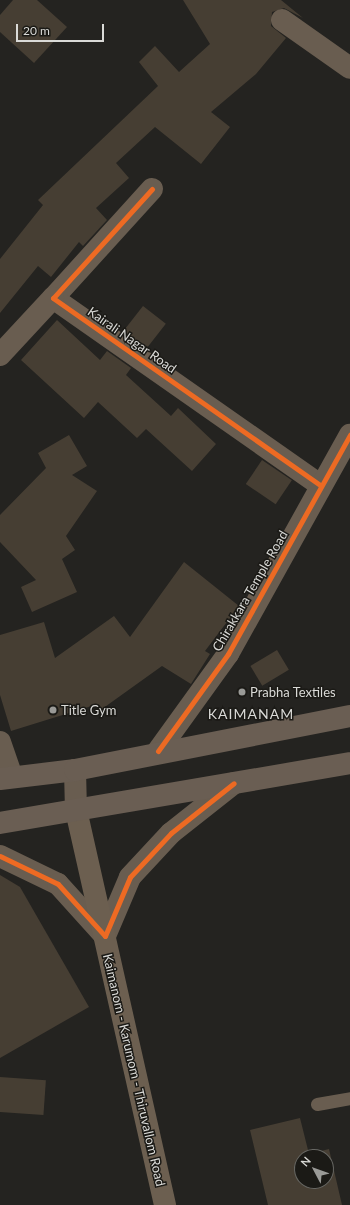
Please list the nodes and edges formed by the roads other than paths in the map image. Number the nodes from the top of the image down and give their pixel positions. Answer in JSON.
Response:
{"nodes":[{"id":1,"x":282,"y":20,"type":"dead end"},
{"id":2,"x":350,"y":68,"type":"edge"},
{"id":3,"x":152,"y":189,"type":"dead end"},
{"id":4,"x":53,"y":298,"type":"junction"},
{"id":5,"x":0,"y":355,"type":"edge"},
{"id":6,"x":350,"y":435,"type":"edge"},
{"id":7,"x":320,"y":485,"type":"junction"},
{"id":8,"x":350,"y":716,"type":"edge"},
{"id":9,"x":0,"y":742,"type":"edge"},
{"id":10,"x":158,"y":751,"type":"junction"},
{"id":11,"x":350,"y":763,"type":"edge"},
{"id":12,"x":75,"y":770,"type":"junction"},
{"id":13,"x":6,"y":778,"type":"edge"},
{"id":14,"x":234,"y":783,"type":"junction"},
{"id":15,"x":76,"y":810,"type":"junction"},
{"id":16,"x":0,"y":822,"type":"edge"},
{"id":17,"x":0,"y":856,"type":"edge"},
{"id":18,"x":104,"y":936,"type":"junction"},
{"id":19,"x":350,"y":1098,"type":"edge"},
{"id":20,"x":317,"y":1104,"type":"dead end"},
{"id":21,"x":165,"y":1205,"type":"edge"}],
"edges":[{"from":1,"to":2,"type":"street"},
{"from":3,"to":4,"type":"street"},
{"from":4,"to":5,"type":"street"},
{"from":4,"to":7,"type":"street","name":"Kairali Nagar Road"},
{"from":6,"to":7,"type":"street","name":"Chirakkara Temple Road"},
{"from":7,"to":10,"type":"street","name":"Chirakkara Temple Road"},
{"from":8,"to":10,"type":"main road"},
{"from":9,"to":13,"type":"street"},
{"from":10,"to":12,"type":"main road"},
{"from":11,"to":14,"type":"main road"},
{"from":12,"to":13,"type":"main road"},
{"from":12,"to":15,"type":"street","name":"Kaimanom - Karumom - Thiruvallom Road"},
{"from":14,"to":15,"type":"main road"},
{"from":14,"to":18,"type":"street"},
{"from":15,"to":16,"type":"main road"},
{"from":15,"to":18,"type":"main road","name":"Kaimanom - Karumom - Thiruvallom Road"},
{"from":17,"to":18,"type":"street"},
{"from":18,"to":21,"type":"main road","name":"Kaimanom - Karumom - Thiruvallom Road"},
{"from":19,"to":20,"type":"lane"}]}
